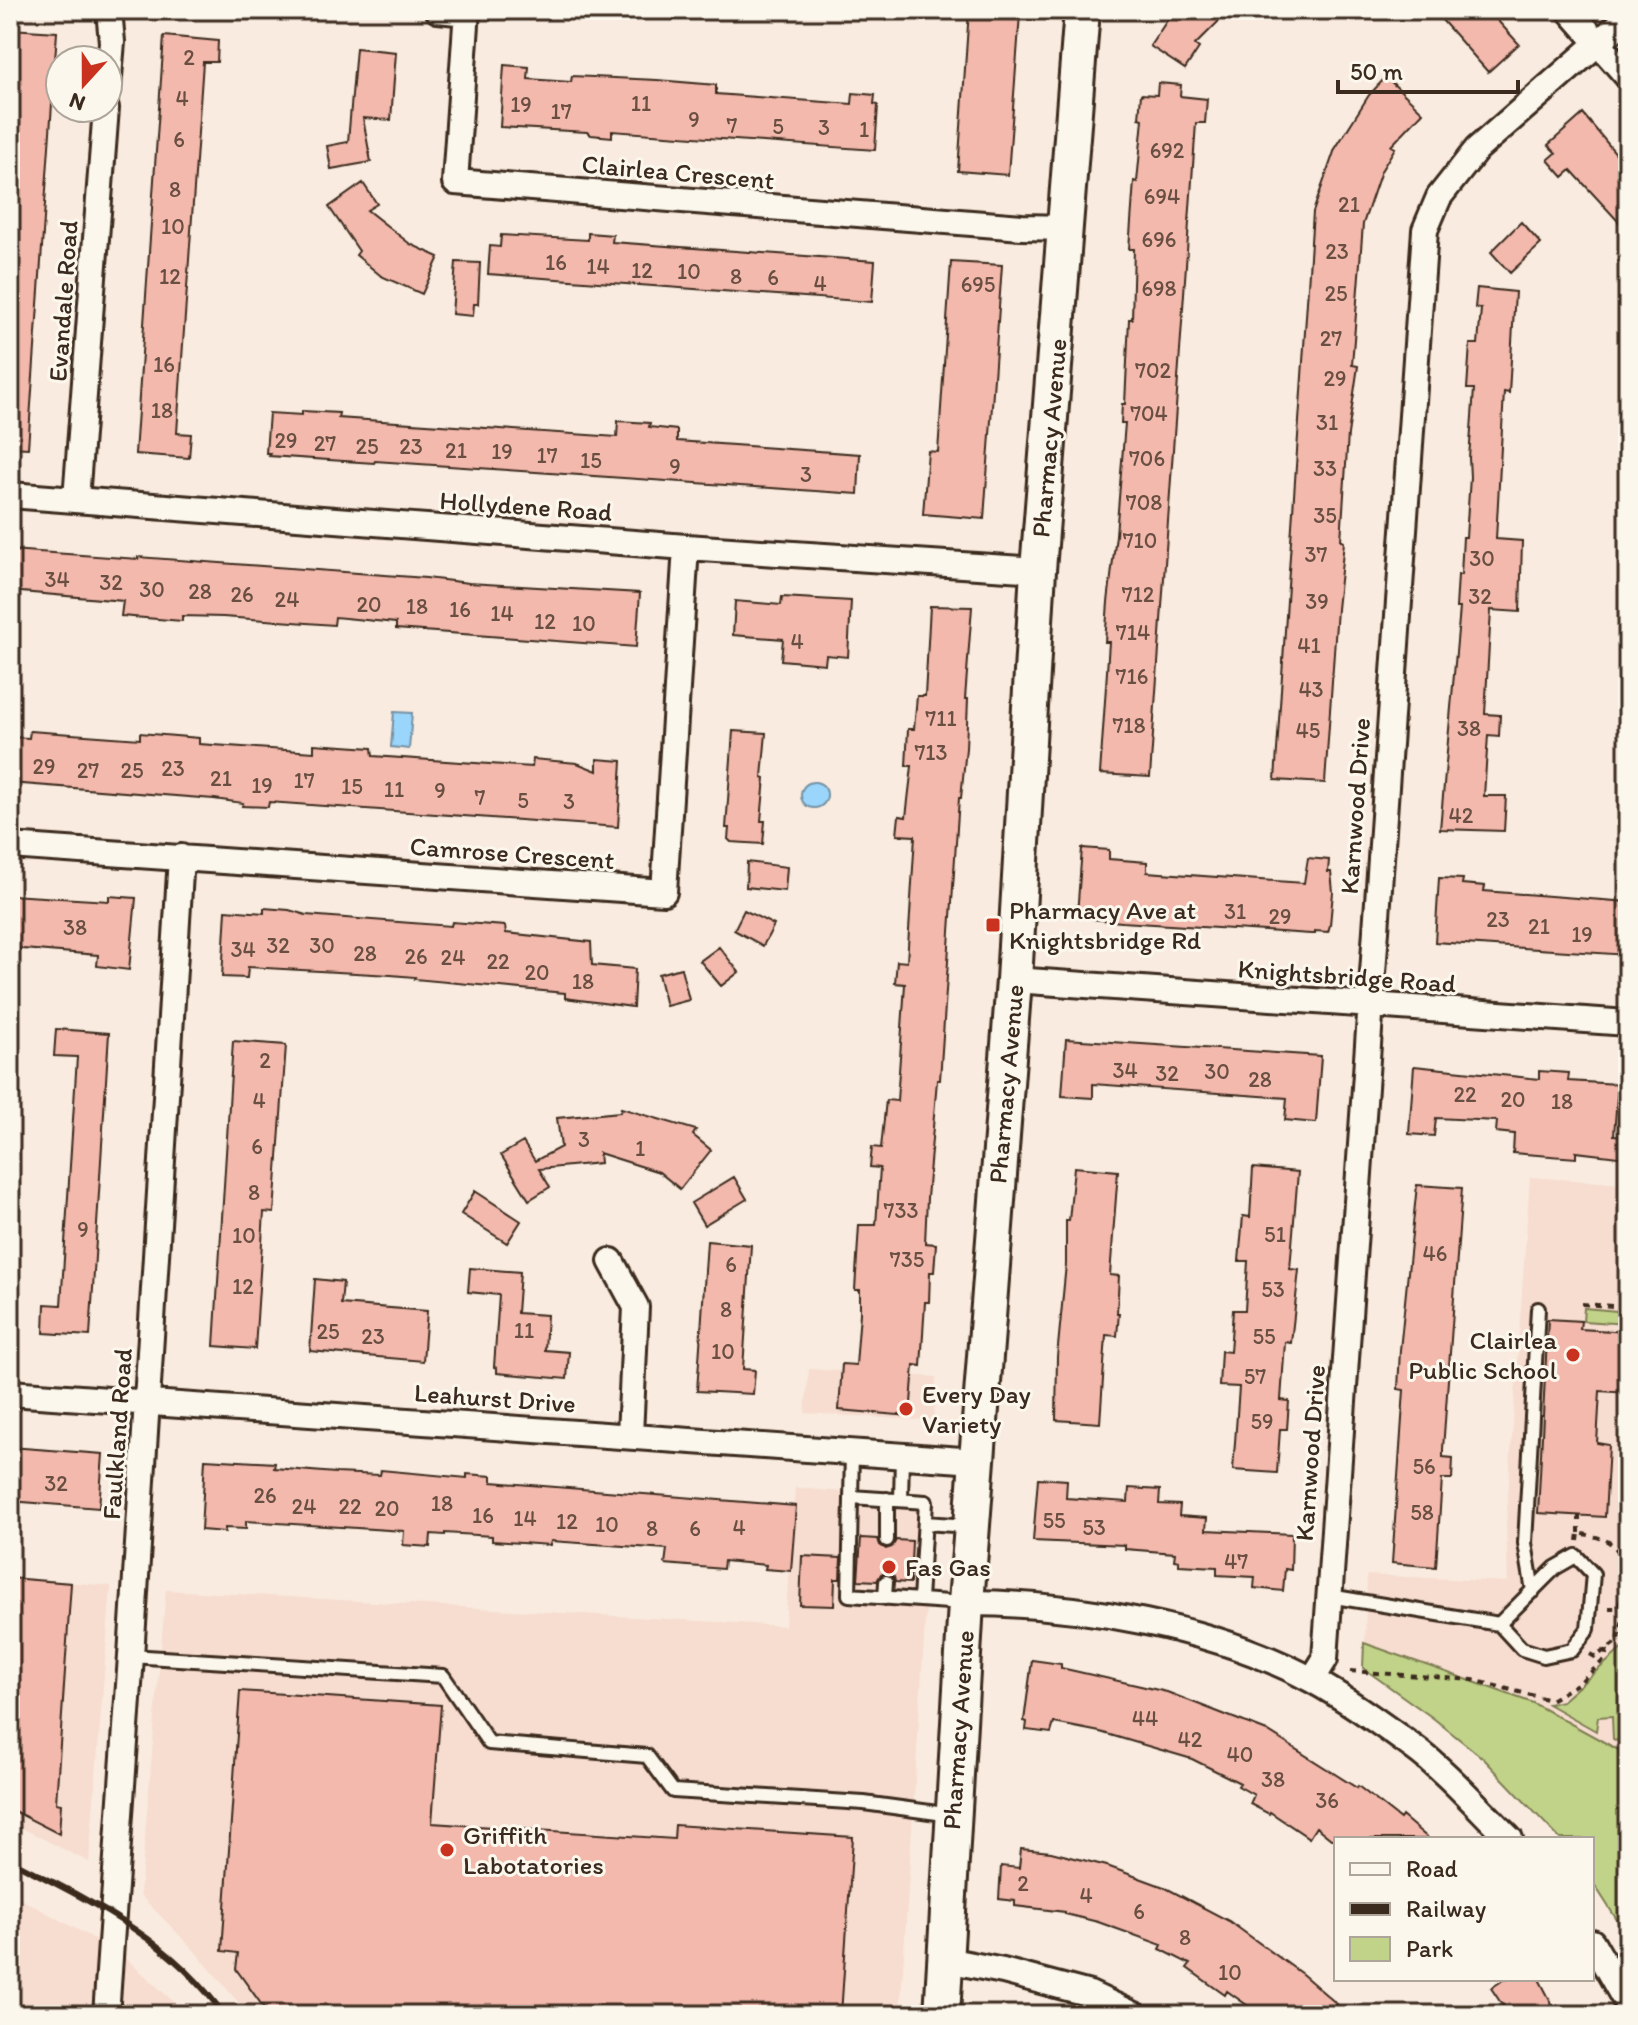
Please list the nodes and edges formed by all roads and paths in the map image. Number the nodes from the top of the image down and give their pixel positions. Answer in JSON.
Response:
{"nodes":[{"id":1,"x":109,"y":10,"type":"edge"},
{"id":2,"x":438,"y":10,"type":"edge"},
{"id":3,"x":1082,"y":10,"type":"edge"},
{"id":4,"x":1569,"y":10,"type":"edge"},
{"id":5,"x":467,"y":11,"type":"edge"},
{"id":6,"x":1628,"y":17,"type":"edge"},
{"id":7,"x":1598,"y":43,"type":"junction"},
{"id":8,"x":112,"y":44,"type":"edge"},
{"id":9,"x":1628,"y":77,"type":"edge"},
{"id":10,"x":105,"y":124,"type":"edge"},
{"id":11,"x":1066,"y":228,"type":"junction"},
{"id":12,"x":10,"y":495,"type":"edge"},
{"id":13,"x":76,"y":499,"type":"junction"},
{"id":14,"x":686,"y":547,"type":"junction"},
{"id":15,"x":1038,"y":570,"type":"junction"},
{"id":16,"x":10,"y":846,"type":"edge"},
{"id":17,"x":181,"y":857,"type":"junction"},
{"id":18,"x":1014,"y":980,"type":"junction"},
{"id":19,"x":1370,"y":1006,"type":"junction"},
{"id":20,"x":1628,"y":1023,"type":"edge"},
{"id":21,"x":611,"y":1261,"type":"dead end"},
{"id":22,"x":1582,"y":1304,"type":"dead end"},
{"id":23,"x":1628,"y":1307,"type":"edge"},
{"id":24,"x":1538,"y":1309,"type":"dead end"},
{"id":25,"x":10,"y":1393,"type":"edge"},
{"id":26,"x":147,"y":1403,"type":"junction"},
{"id":27,"x":630,"y":1435,"type":"junction"},
{"id":28,"x":852,"y":1452,"type":"junction"},
{"id":29,"x":902,"y":1456,"type":"junction"},
{"id":30,"x":976,"y":1461,"type":"junction"},
{"id":31,"x":851,"y":1497,"type":"junction"},
{"id":32,"x":894,"y":1500,"type":"junction"},
{"id":33,"x":1579,"y":1515,"type":"dead end"},
{"id":34,"x":925,"y":1523,"type":"junction"},
{"id":35,"x":972,"y":1526,"type":"junction"},
{"id":36,"x":1579,"y":1533,"type":"junction"},
{"id":37,"x":1628,"y":1539,"type":"edge"},
{"id":38,"x":887,"y":1540,"type":"dead end"},
{"id":39,"x":1621,"y":1555,"type":"junction"},
{"id":40,"x":1576,"y":1556,"type":"junction"},
{"id":41,"x":1628,"y":1578,"type":"edge"},
{"id":42,"x":886,"y":1582,"type":"dead end"},
{"id":43,"x":1533,"y":1591,"type":"junction"},
{"id":44,"x":1329,"y":1596,"type":"junction"},
{"id":45,"x":885,"y":1598,"type":"junction"},
{"id":46,"x":920,"y":1600,"type":"junction"},
{"id":47,"x":1627,"y":1601,"type":"edge"},
{"id":48,"x":966,"y":1603,"type":"junction"},
{"id":49,"x":1591,"y":1607,"type":"junction"},
{"id":50,"x":1499,"y":1624,"type":"junction"},
{"id":51,"x":1607,"y":1649,"type":"junction"},
{"id":52,"x":1572,"y":1650,"type":"junction"},
{"id":53,"x":131,"y":1656,"type":"junction"},
{"id":54,"x":1350,"y":1671,"type":"dead end"},
{"id":55,"x":1312,"y":1680,"type":"junction"},
{"id":56,"x":952,"y":1815,"type":"junction"},
{"id":57,"x":1508,"y":1837,"type":"edge"},
{"id":58,"x":1594,"y":1945,"type":"edge"},
{"id":59,"x":947,"y":1960,"type":"junction"},
{"id":60,"x":1627,"y":1999,"type":"edge"},
{"id":61,"x":106,"y":2015,"type":"edge"},
{"id":62,"x":942,"y":2015,"type":"edge"},
{"id":63,"x":1135,"y":2015,"type":"edge"}],
"edges":[{"from":1,"to":8,"type":"street"},
{"from":2,"to":5,"type":"street"},
{"from":3,"to":11,"type":"street","name":"Pharmacy Avenue"},
{"from":4,"to":7,"type":"street"},
{"from":5,"to":11,"type":"street","name":"Clairlea Crescent"},
{"from":6,"to":7,"type":"street","name":"Karnwood Drive"},
{"from":7,"to":9,"type":"street"},
{"from":7,"to":19,"type":"street","name":"Karnwood Drive"},
{"from":10,"to":13,"type":"street","name":"Evandale Road"},
{"from":11,"to":15,"type":"street","name":"Pharmacy Avenue"},
{"from":12,"to":13,"type":"street","name":"Hollydene Road"},
{"from":13,"to":14,"type":"street","name":"Hollydene Road"},
{"from":14,"to":15,"type":"street","name":"Hollydene Road"},
{"from":14,"to":17,"type":"street","name":"Camrose Crescent"},
{"from":15,"to":18,"type":"street","name":"Pharmacy Avenue"},
{"from":16,"to":17,"type":"street","name":"Camrose Crescent"},
{"from":17,"to":26,"type":"street","name":"Faulkland Road"},
{"from":18,"to":19,"type":"street","name":"Knightsbridge Road"},
{"from":18,"to":30,"type":"street","name":"Pharmacy Avenue"},
{"from":19,"to":20,"type":"street","name":"Knightsbridge Road"},
{"from":19,"to":44,"type":"street","name":"Karnwood Drive"},
{"from":21,"to":27,"type":"street"},
{"from":22,"to":23,"type":"path"},
{"from":24,"to":43,"type":"lane"},
{"from":25,"to":26,"type":"street","name":"Leahurst Drive"},
{"from":26,"to":27,"type":"street","name":"Leahurst Drive"},
{"from":26,"to":53,"type":"street","name":"Faulkland Road"},
{"from":27,"to":28,"type":"street","name":"Leahurst Drive"},
{"from":28,"to":29,"type":"street","name":"Leahurst Drive"},
{"from":28,"to":31,"type":"lane"},
{"from":29,"to":30,"type":"street","name":"Leahurst Drive"},
{"from":29,"to":32,"type":"lane"},
{"from":30,"to":35,"type":"street","name":"Pharmacy Avenue"},
{"from":31,"to":32,"type":"lane"},
{"from":31,"to":45,"type":"lane"},
{"from":32,"to":34,"type":"lane"},
{"from":32,"to":38,"type":"lane"},
{"from":33,"to":36,"type":"path"},
{"from":34,"to":35,"type":"lane"},
{"from":34,"to":46,"type":"lane"},
{"from":35,"to":48,"type":"street","name":"Pharmacy Avenue"},
{"from":36,"to":39,"type":"path"},
{"from":36,"to":40,"type":"path"},
{"from":37,"to":39,"type":"path"},
{"from":39,"to":41,"type":"path"},
{"from":40,"to":43,"type":"lane"},
{"from":40,"to":49,"type":"lane"},
{"from":41,"to":47,"type":"path"},
{"from":42,"to":45,"type":"lane"},
{"from":43,"to":50,"type":"lane"},
{"from":44,"to":50,"type":"lane"},
{"from":44,"to":55,"type":"street","name":"Karnwood Drive"},
{"from":45,"to":46,"type":"lane"},
{"from":46,"to":48,"type":"lane"},
{"from":47,"to":49,"type":"path"},
{"from":47,"to":51,"type":"path"},
{"from":48,"to":55,"type":"street"},
{"from":48,"to":56,"type":"street","name":"Pharmacy Avenue"},
{"from":49,"to":52,"type":"lane"},
{"from":50,"to":52,"type":"lane"},
{"from":51,"to":52,"type":"path"},
{"from":51,"to":54,"type":"path"},
{"from":53,"to":56,"type":"lane"},
{"from":53,"to":61,"type":"street","name":"Faulkland Road"},
{"from":55,"to":57,"type":"street"},
{"from":56,"to":59,"type":"street","name":"Pharmacy Avenue"},
{"from":58,"to":60,"type":"street"},
{"from":59,"to":62,"type":"street","name":"Pharmacy Avenue"},
{"from":59,"to":63,"type":"street"}]}
